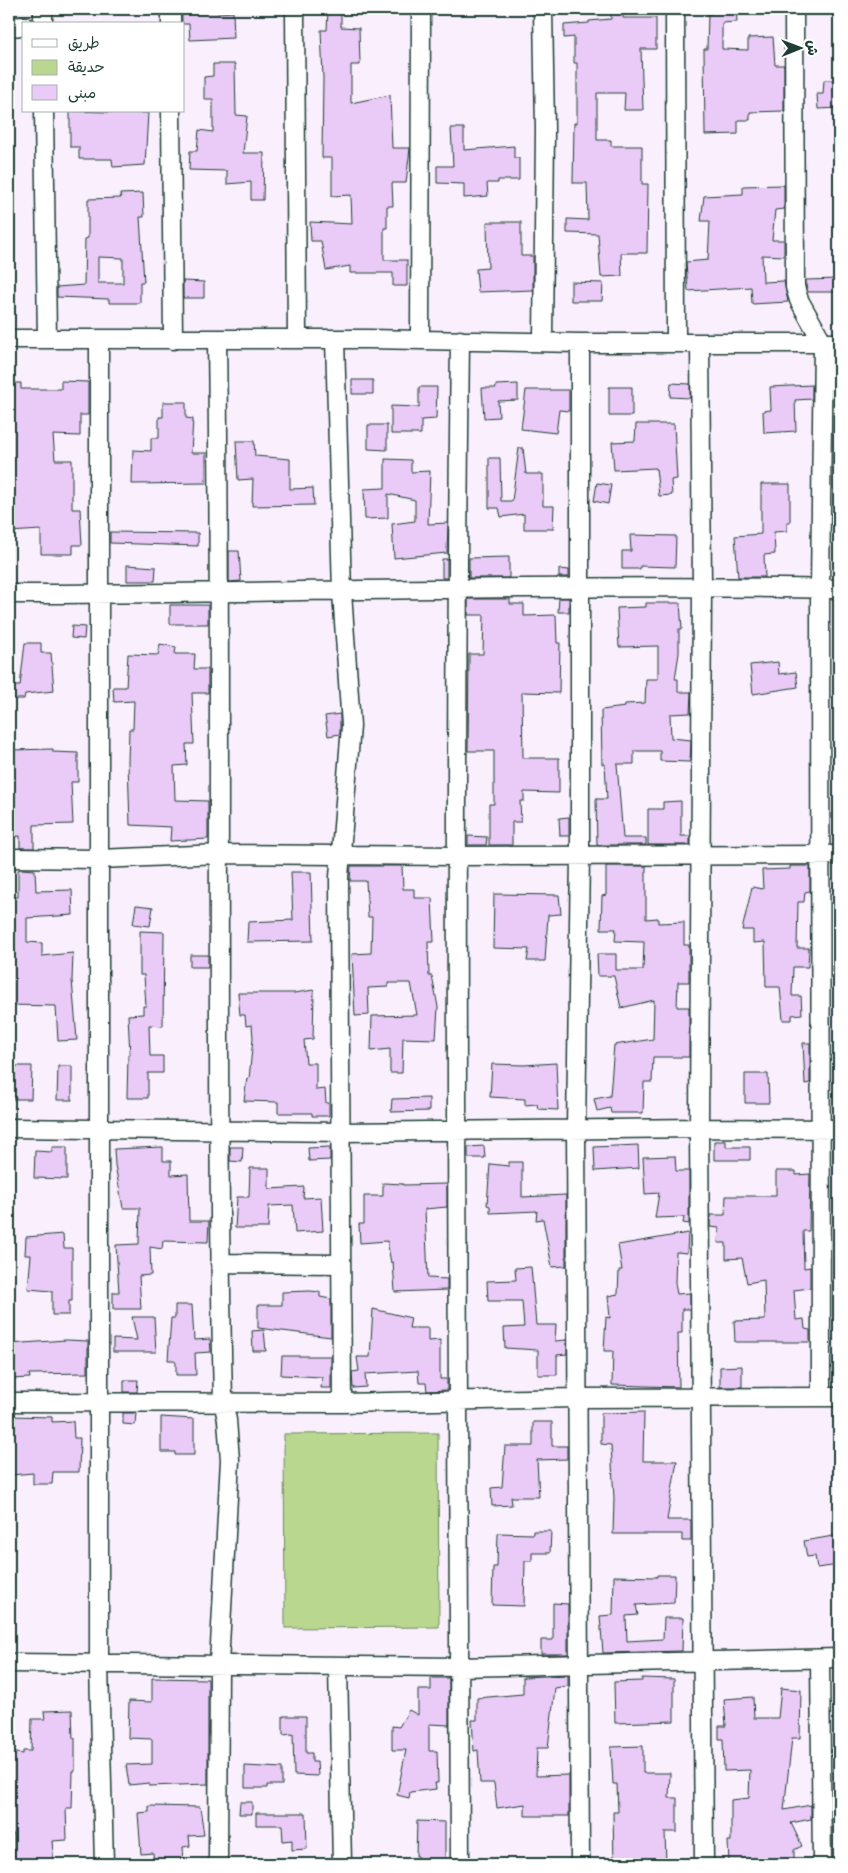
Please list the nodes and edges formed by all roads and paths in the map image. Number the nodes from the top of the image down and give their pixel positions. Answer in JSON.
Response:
{"nodes":[{"id":1,"x":43,"y":9,"type":"edge"},
{"id":2,"x":170,"y":9,"type":"edge"},
{"id":3,"x":295,"y":9,"type":"edge"},
{"id":4,"x":421,"y":9,"type":"edge"},
{"id":5,"x":543,"y":9,"type":"edge"},
{"id":6,"x":675,"y":9,"type":"edge"},
{"id":7,"x":794,"y":9,"type":"edge"},
{"id":8,"x":43,"y":22,"type":"edge"},
{"id":9,"x":170,"y":22,"type":"edge"},
{"id":10,"x":22,"y":26,"type":"edge"},
{"id":11,"x":9,"y":27,"type":"edge"},
{"id":12,"x":44,"y":112,"type":"edge"},
{"id":13,"x":171,"y":112,"type":"edge"},
{"id":14,"x":9,"y":339,"type":"edge"},
{"id":15,"x":46,"y":339,"type":"junction"},
{"id":16,"x":297,"y":339,"type":"junction"},
{"id":17,"x":335,"y":339,"type":"junction"},
{"id":18,"x":99,"y":340,"type":"junction"},
{"id":19,"x":173,"y":340,"type":"junction"},
{"id":20,"x":217,"y":340,"type":"junction"},
{"id":21,"x":420,"y":340,"type":"junction"},
{"id":22,"x":460,"y":340,"type":"junction"},
{"id":23,"x":543,"y":342,"type":"junction"},
{"id":24,"x":676,"y":342,"type":"junction"},
{"id":25,"x":580,"y":343,"type":"junction"},
{"id":26,"x":700,"y":343,"type":"junction"},
{"id":27,"x":831,"y":343,"type":"edge"},
{"id":28,"x":580,"y":586,"type":"junction"},
{"id":29,"x":702,"y":588,"type":"junction"},
{"id":30,"x":820,"y":588,"type":"junction"},
{"id":31,"x":457,"y":589,"type":"junction"},
{"id":32,"x":839,"y":589,"type":"edge"},
{"id":33,"x":220,"y":592,"type":"junction"},
{"id":34,"x":342,"y":592,"type":"junction"},
{"id":35,"x":9,"y":594,"type":"edge"},
{"id":36,"x":98,"y":594,"type":"junction"},
{"id":37,"x":220,"y":854,"type":"junction"},
{"id":38,"x":339,"y":854,"type":"junction"},
{"id":39,"x":700,"y":854,"type":"junction"},
{"id":40,"x":820,"y":854,"type":"junction"},
{"id":41,"x":839,"y":854,"type":"edge"},
{"id":42,"x":458,"y":856,"type":"junction"},
{"id":43,"x":580,"y":856,"type":"junction"},
{"id":44,"x":9,"y":858,"type":"edge"},
{"id":45,"x":99,"y":859,"type":"junction"},
{"id":46,"x":9,"y":1128,"type":"edge"},
{"id":47,"x":699,"y":1128,"type":"junction"},
{"id":48,"x":576,"y":1129,"type":"junction"},
{"id":49,"x":831,"y":1129,"type":"edge"},
{"id":50,"x":99,"y":1130,"type":"junction"},
{"id":51,"x":457,"y":1130,"type":"junction"},
{"id":52,"x":220,"y":1131,"type":"junction"},
{"id":53,"x":342,"y":1132,"type":"junction"},
{"id":54,"x":220,"y":1263,"type":"junction"},
{"id":55,"x":341,"y":1264,"type":"junction"},
{"id":56,"x":821,"y":1397,"type":"junction"},
{"id":57,"x":839,"y":1397,"type":"edge"},
{"id":58,"x":578,"y":1398,"type":"junction"},
{"id":59,"x":702,"y":1399,"type":"junction"},
{"id":60,"x":459,"y":1400,"type":"junction"},
{"id":61,"x":223,"y":1401,"type":"junction"},
{"id":62,"x":9,"y":1402,"type":"edge"},
{"id":63,"x":101,"y":1402,"type":"junction"},
{"id":64,"x":342,"y":1403,"type":"junction"},
{"id":65,"x":839,"y":1658,"type":"edge"},
{"id":66,"x":820,"y":1659,"type":"junction"},
{"id":67,"x":704,"y":1662,"type":"junction"},
{"id":68,"x":9,"y":1663,"type":"edge"},
{"id":69,"x":219,"y":1664,"type":"junction"},
{"id":70,"x":579,"y":1664,"type":"junction"},
{"id":71,"x":99,"y":1665,"type":"junction"},
{"id":72,"x":338,"y":1666,"type":"junction"},
{"id":73,"x":460,"y":1667,"type":"junction"},
{"id":74,"x":104,"y":1864,"type":"edge"},
{"id":75,"x":218,"y":1864,"type":"edge"},
{"id":76,"x":342,"y":1864,"type":"edge"},
{"id":77,"x":460,"y":1864,"type":"edge"},
{"id":78,"x":580,"y":1864,"type":"edge"},
{"id":79,"x":704,"y":1864,"type":"edge"},
{"id":80,"x":822,"y":1864,"type":"edge"}],
"edges":[{"from":1,"to":8,"type":"street"},
{"from":2,"to":9,"type":"street"},
{"from":3,"to":16,"type":"street"},
{"from":4,"to":21,"type":"street"},
{"from":5,"to":23,"type":"street"},
{"from":6,"to":24,"type":"street"},
{"from":7,"to":27,"type":"street"},
{"from":10,"to":11,"type":"street"},
{"from":12,"to":15,"type":"street"},
{"from":13,"to":19,"type":"street"},
{"from":14,"to":15,"type":"street"},
{"from":15,"to":18,"type":"street"},
{"from":16,"to":17,"type":"street"},
{"from":16,"to":20,"type":"street"},
{"from":17,"to":21,"type":"street"},
{"from":17,"to":34,"type":"street"},
{"from":18,"to":19,"type":"street"},
{"from":18,"to":36,"type":"street"},
{"from":19,"to":20,"type":"street"},
{"from":20,"to":33,"type":"street"},
{"from":21,"to":22,"type":"street"},
{"from":22,"to":23,"type":"street"},
{"from":22,"to":31,"type":"street"},
{"from":23,"to":25,"type":"street"},
{"from":24,"to":25,"type":"street"},
{"from":24,"to":26,"type":"street"},
{"from":25,"to":28,"type":"street"},
{"from":26,"to":27,"type":"street"},
{"from":26,"to":29,"type":"street"},
{"from":27,"to":30,"type":"street"},
{"from":28,"to":29,"type":"street"},
{"from":28,"to":31,"type":"street"},
{"from":28,"to":43,"type":"street"},
{"from":29,"to":30,"type":"street"},
{"from":29,"to":39,"type":"street"},
{"from":30,"to":32,"type":"street"},
{"from":30,"to":40,"type":"street"},
{"from":31,"to":34,"type":"street"},
{"from":31,"to":42,"type":"street"},
{"from":33,"to":34,"type":"street"},
{"from":33,"to":36,"type":"street"},
{"from":33,"to":37,"type":"street"},
{"from":34,"to":38,"type":"street"},
{"from":35,"to":36,"type":"street"},
{"from":36,"to":45,"type":"street"},
{"from":37,"to":38,"type":"street"},
{"from":37,"to":45,"type":"street"},
{"from":37,"to":52,"type":"street"},
{"from":38,"to":42,"type":"street"},
{"from":38,"to":53,"type":"street"},
{"from":39,"to":40,"type":"street"},
{"from":39,"to":43,"type":"street"},
{"from":39,"to":47,"type":"street"},
{"from":40,"to":41,"type":"street"},
{"from":40,"to":49,"type":"street"},
{"from":42,"to":43,"type":"street"},
{"from":42,"to":51,"type":"street"},
{"from":43,"to":48,"type":"street"},
{"from":44,"to":45,"type":"street"},
{"from":45,"to":50,"type":"street"},
{"from":46,"to":50,"type":"street"},
{"from":47,"to":48,"type":"street"},
{"from":47,"to":49,"type":"street"},
{"from":47,"to":59,"type":"street"},
{"from":48,"to":51,"type":"street"},
{"from":48,"to":58,"type":"street"},
{"from":49,"to":56,"type":"street"},
{"from":50,"to":52,"type":"street"},
{"from":50,"to":63,"type":"street"},
{"from":51,"to":53,"type":"street"},
{"from":51,"to":60,"type":"street"},
{"from":52,"to":53,"type":"street"},
{"from":52,"to":54,"type":"street"},
{"from":53,"to":55,"type":"street"},
{"from":54,"to":55,"type":"street"},
{"from":54,"to":61,"type":"street"},
{"from":55,"to":64,"type":"street"},
{"from":56,"to":57,"type":"street"},
{"from":56,"to":59,"type":"street"},
{"from":58,"to":59,"type":"street"},
{"from":58,"to":60,"type":"street"},
{"from":58,"to":70,"type":"street"},
{"from":59,"to":67,"type":"street"},
{"from":60,"to":64,"type":"street"},
{"from":60,"to":73,"type":"street"},
{"from":61,"to":63,"type":"street"},
{"from":61,"to":64,"type":"street"},
{"from":61,"to":69,"type":"street"},
{"from":62,"to":63,"type":"street"},
{"from":63,"to":71,"type":"street"},
{"from":65,"to":66,"type":"street"},
{"from":66,"to":67,"type":"street"},
{"from":66,"to":80,"type":"street"},
{"from":67,"to":70,"type":"street"},
{"from":67,"to":79,"type":"street"},
{"from":68,"to":71,"type":"street"},
{"from":69,"to":71,"type":"street"},
{"from":69,"to":72,"type":"street"},
{"from":69,"to":75,"type":"street"},
{"from":70,"to":73,"type":"street"},
{"from":70,"to":78,"type":"street"},
{"from":71,"to":74,"type":"street"},
{"from":72,"to":73,"type":"street"},
{"from":72,"to":76,"type":"street"},
{"from":73,"to":77,"type":"street"}]}
